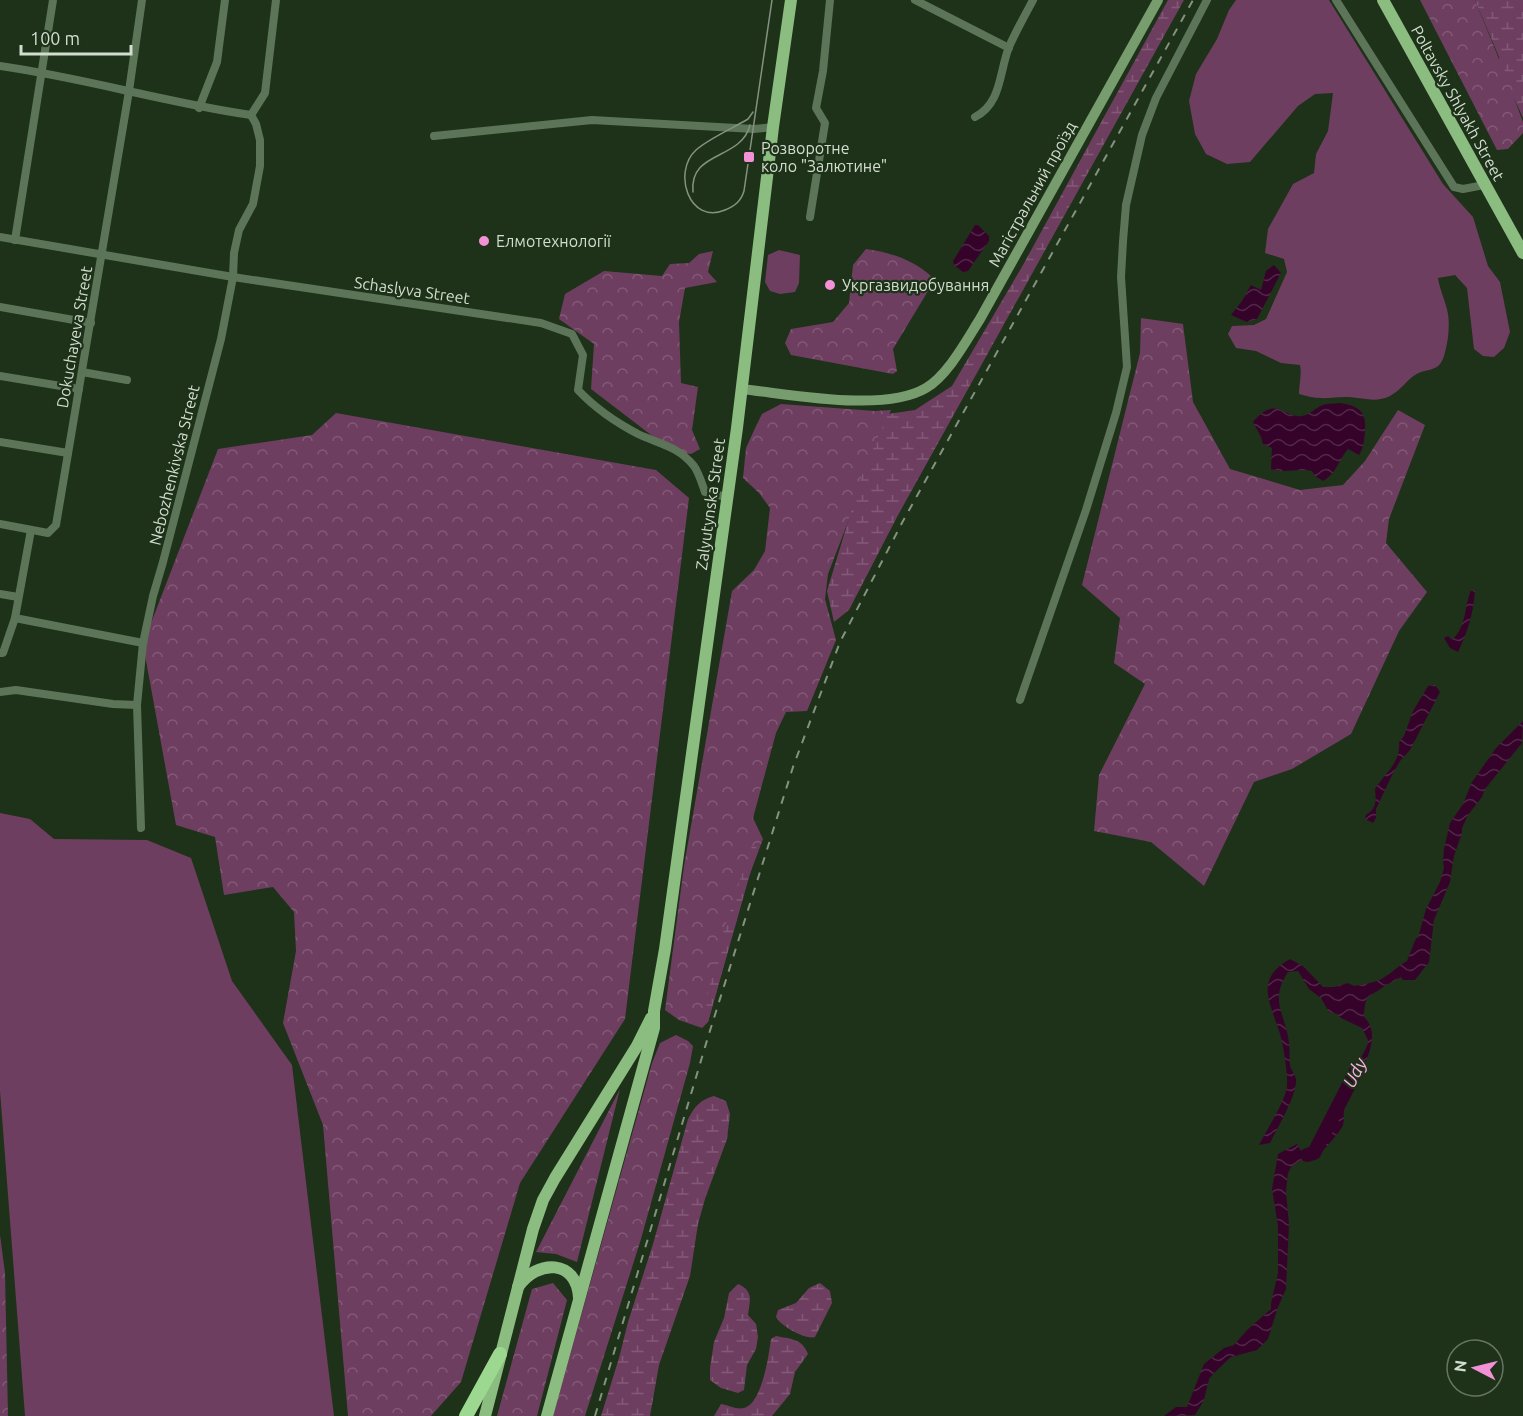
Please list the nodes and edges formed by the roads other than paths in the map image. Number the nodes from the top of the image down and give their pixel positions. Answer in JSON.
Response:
{"nodes":[{"id":1,"x":53,"y":0,"type":"edge"},
{"id":2,"x":142,"y":0,"type":"edge"},
{"id":3,"x":225,"y":0,"type":"edge"},
{"id":4,"x":276,"y":0,"type":"edge"},
{"id":5,"x":791,"y":0,"type":"edge"},
{"id":6,"x":830,"y":0,"type":"edge"},
{"id":7,"x":915,"y":0,"type":"edge"},
{"id":8,"x":1034,"y":0,"type":"edge"},
{"id":9,"x":1158,"y":0,"type":"edge"},
{"id":10,"x":1207,"y":0,"type":"edge"},
{"id":11,"x":1336,"y":0,"type":"edge"},
{"id":12,"x":1383,"y":0,"type":"edge"},
{"id":13,"x":1009,"y":48,"type":"junction"},
{"id":14,"x":0,"y":66,"type":"edge"},
{"id":15,"x":43,"y":72,"type":"junction"},
{"id":16,"x":129,"y":91,"type":"junction"},
{"id":17,"x":199,"y":108,"type":"junction"},
{"id":18,"x":251,"y":115,"type":"junction"},
{"id":19,"x":975,"y":117,"type":"dead end"},
{"id":20,"x":773,"y":127,"type":"junction"},
{"id":21,"x":434,"y":136,"type":"dead end"},
{"id":22,"x":1484,"y":185,"type":"junction"},
{"id":23,"x":810,"y":218,"type":"dead end"},
{"id":24,"x":0,"y":237,"type":"edge"},
{"id":25,"x":15,"y":240,"type":"junction"},
{"id":26,"x":1523,"y":253,"type":"edge"},
{"id":27,"x":102,"y":254,"type":"junction"},
{"id":28,"x":233,"y":277,"type":"junction"},
{"id":29,"x":0,"y":307,"type":"edge"},
{"id":30,"x":91,"y":323,"type":"junction"},
{"id":31,"x":82,"y":372,"type":"junction"},
{"id":32,"x":0,"y":376,"type":"edge"},
{"id":33,"x":127,"y":380,"type":"dead end"},
{"id":34,"x":79,"y":389,"type":"junction"},
{"id":35,"x":741,"y":389,"type":"junction"},
{"id":36,"x":0,"y":442,"type":"edge"},
{"id":37,"x":68,"y":453,"type":"junction"},
{"id":38,"x":727,"y":497,"type":"junction"},
{"id":39,"x":0,"y":524,"type":"edge"},
{"id":40,"x":31,"y":530,"type":"junction"},
{"id":41,"x":0,"y":594,"type":"edge"},
{"id":42,"x":18,"y":597,"type":"junction"},
{"id":43,"x":15,"y":618,"type":"junction"},
{"id":44,"x":143,"y":644,"type":"junction"},
{"id":45,"x":1,"y":653,"type":"edge"},
{"id":46,"x":0,"y":692,"type":"edge"},
{"id":47,"x":1020,"y":700,"type":"dead end"},
{"id":48,"x":136,"y":705,"type":"junction"},
{"id":49,"x":141,"y":828,"type":"dead end"},
{"id":50,"x":654,"y":1011,"type":"junction"},
{"id":51,"x":516,"y":1291,"type":"junction"},
{"id":52,"x":579,"y":1305,"type":"junction"},
{"id":53,"x":500,"y":1354,"type":"junction"},
{"id":54,"x":466,"y":1416,"type":"edge"},
{"id":55,"x":484,"y":1416,"type":"edge"},
{"id":56,"x":547,"y":1416,"type":"edge"}],
"edges":[{"from":1,"to":15,"type":"street"},
{"from":2,"to":16,"type":"street","name":"Dokuchayeva Street"},
{"from":3,"to":17,"type":"street"},
{"from":4,"to":18,"type":"street"},
{"from":5,"to":20,"type":"main road","name":"Zalyutynska Street"},
{"from":6,"to":23,"type":"street"},
{"from":7,"to":13,"type":"street"},
{"from":8,"to":13,"type":"street"},
{"from":9,"to":35,"type":"main road","name":"Магістральний проїзд"},
{"from":10,"to":47,"type":"street"},
{"from":11,"to":22,"type":"street"},
{"from":12,"to":22,"type":"main road","name":"Poltavsky Shlyakh Street"},
{"from":13,"to":19,"type":"street"},
{"from":14,"to":15,"type":"street"},
{"from":15,"to":16,"type":"street"},
{"from":15,"to":25,"type":"street"},
{"from":16,"to":17,"type":"street"},
{"from":16,"to":27,"type":"street","name":"Dokuchayeva Street"},
{"from":17,"to":18,"type":"street"},
{"from":18,"to":28,"type":"street","name":"Nebozhenkivska Street"},
{"from":20,"to":21,"type":"street"},
{"from":20,"to":35,"type":"main road","name":"Zalyutynska Street"},
{"from":22,"to":26,"type":"main road","name":"Poltavsky Shlyakh Street"},
{"from":24,"to":25,"type":"street","name":"Schaslyva Street"},
{"from":25,"to":27,"type":"street","name":"Schaslyva Street"},
{"from":27,"to":28,"type":"street","name":"Schaslyva Street"},
{"from":27,"to":30,"type":"street","name":"Dokuchayeva Street"},
{"from":28,"to":38,"type":"street","name":"Schaslyva Street"},
{"from":28,"to":44,"type":"street","name":"Nebozhenkivska Street"},
{"from":29,"to":30,"type":"street"},
{"from":30,"to":31,"type":"street","name":"Dokuchayeva Street"},
{"from":31,"to":33,"type":"street"},
{"from":31,"to":34,"type":"street","name":"Dokuchayeva Street"},
{"from":32,"to":34,"type":"street"},
{"from":34,"to":37,"type":"street","name":"Dokuchayeva Street"},
{"from":35,"to":38,"type":"main road","name":"Zalyutynska Street"},
{"from":36,"to":37,"type":"street"},
{"from":37,"to":40,"type":"street","name":"Dokuchayeva Street"},
{"from":38,"to":50,"type":"main road","name":"Zalyutynska Street"},
{"from":39,"to":40,"type":"street"},
{"from":40,"to":42,"type":"street"},
{"from":41,"to":42,"type":"street"},
{"from":42,"to":43,"type":"street"},
{"from":43,"to":44,"type":"street"},
{"from":43,"to":45,"type":"street"},
{"from":44,"to":48,"type":"street","name":"Nebozhenkivska Street"},
{"from":46,"to":48,"type":"street"},
{"from":48,"to":49,"type":"street","name":"Nebozhenkivska Street"},
{"from":50,"to":51,"type":"main road"},
{"from":50,"to":52,"type":"main road"},
{"from":51,"to":52,"type":"main road"},
{"from":51,"to":53,"type":"main road"},
{"from":52,"to":56,"type":"main road"},
{"from":53,"to":54,"type":"highway"},
{"from":53,"to":55,"type":"main road"}]}
